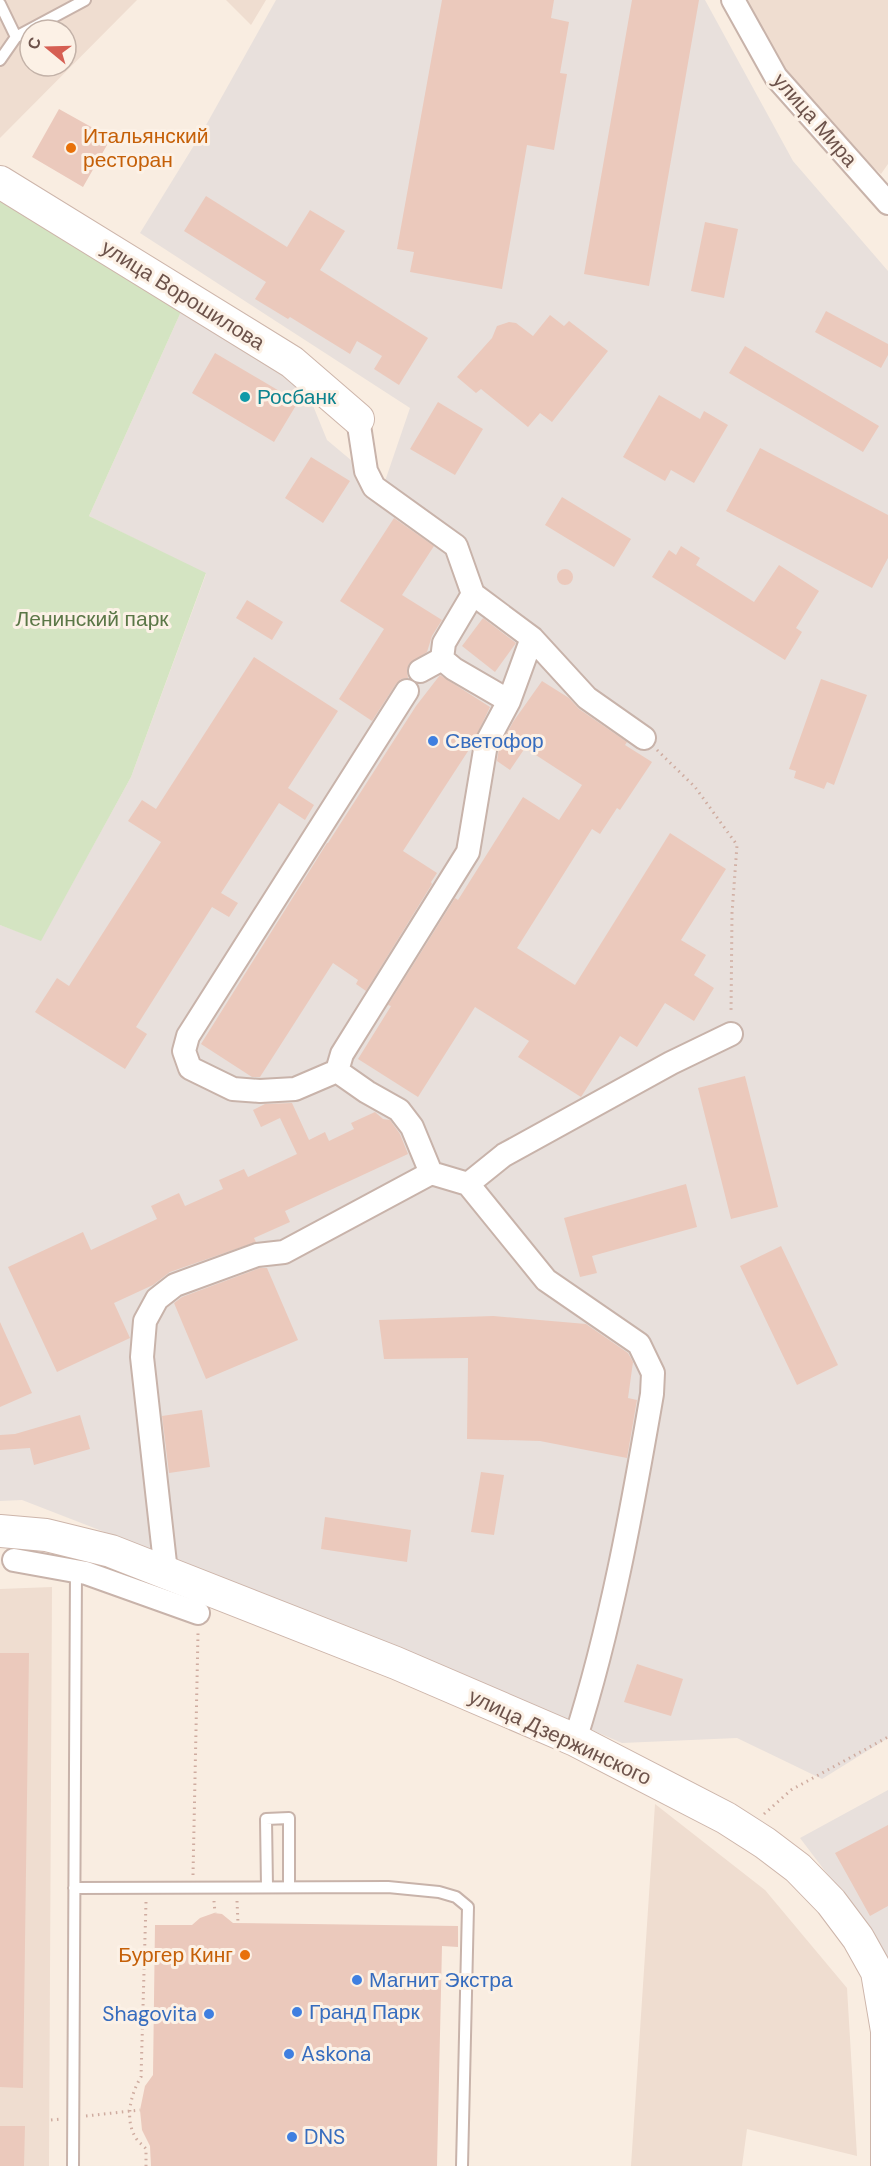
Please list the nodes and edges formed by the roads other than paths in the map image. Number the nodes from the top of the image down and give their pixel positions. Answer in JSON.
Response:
{"nodes":[{"id":1,"x":85,"y":0,"type":"edge"},
{"id":2,"x":733,"y":0,"type":"edge"},
{"id":3,"x":0,"y":4,"type":"edge"},
{"id":4,"x":16,"y":37,"type":"junction"},
{"id":5,"x":0,"y":60,"type":"edge"},
{"id":6,"x":0,"y":182,"type":"edge"},
{"id":7,"x":888,"y":202,"type":"edge"},
{"id":8,"x":358,"y":419,"type":"joint"},
{"id":9,"x":473,"y":594,"type":"junction"},
{"id":10,"x":532,"y":638,"type":"junction"},
{"id":11,"x":442,"y":659,"type":"junction"},
{"id":12,"x":420,"y":671,"type":"dead end"},
{"id":13,"x":407,"y":691,"type":"dead end"},
{"id":14,"x":509,"y":701,"type":"junction"},
{"id":15,"x":644,"y":738,"type":"road end"},
{"id":16,"x":731,"y":1034,"type":"road end"},
{"id":17,"x":337,"y":1071,"type":"junction"},
{"id":18,"x":431,"y":1173,"type":"junction"},
{"id":19,"x":468,"y":1184,"type":"junction"},
{"id":20,"x":0,"y":1531,"type":"edge"},
{"id":21,"x":76,"y":1556,"type":"junction"},
{"id":22,"x":14,"y":1560,"type":"dead end"},
{"id":23,"x":166,"y":1572,"type":"junction"},
{"id":24,"x":198,"y":1613,"type":"road end"},
{"id":25,"x":575,"y":1740,"type":"junction"},
{"id":26,"x":267,"y":1887,"type":"junction"},
{"id":27,"x":289,"y":1887,"type":"junction"},
{"id":28,"x":74,"y":1888,"type":"junction"},
{"id":29,"x":73,"y":2166,"type":"edge"},
{"id":30,"x":462,"y":2166,"type":"edge"},
{"id":31,"x":887,"y":2166,"type":"edge"}],
"edges":[{"from":1,"to":4,"type":"lane"},
{"from":2,"to":7,"type":"street","name":"улица Мира"},
{"from":3,"to":4,"type":"lane"},
{"from":4,"to":5,"type":"lane"},
{"from":6,"to":8,"type":"main road","name":"улица Ворошилова"},
{"from":8,"to":9,"type":"street"},
{"from":9,"to":10,"type":"street"},
{"from":9,"to":11,"type":"street"},
{"from":10,"to":14,"type":"street"},
{"from":10,"to":15,"type":"street"},
{"from":11,"to":12,"type":"street"},
{"from":11,"to":14,"type":"street"},
{"from":13,"to":17,"type":"street"},
{"from":14,"to":17,"type":"street"},
{"from":16,"to":19,"type":"street"},
{"from":17,"to":18,"type":"street"},
{"from":18,"to":19,"type":"street"},
{"from":18,"to":23,"type":"street"},
{"from":19,"to":25,"type":"street"},
{"from":20,"to":21,"type":"main road","name":"улица Дзержинского"},
{"from":21,"to":22,"type":"street"},
{"from":21,"to":23,"type":"main road","name":"улица Дзержинского"},
{"from":21,"to":24,"type":"street"},
{"from":21,"to":28,"type":"lane"},
{"from":23,"to":25,"type":"main road","name":"улица Дзержинского"},
{"from":25,"to":31,"type":"main road","name":"улица Дзержинского"},
{"from":26,"to":27,"type":"lane"},
{"from":26,"to":27,"type":"lane"},
{"from":26,"to":28,"type":"lane"},
{"from":27,"to":30,"type":"lane"},
{"from":28,"to":29,"type":"lane"}]}
